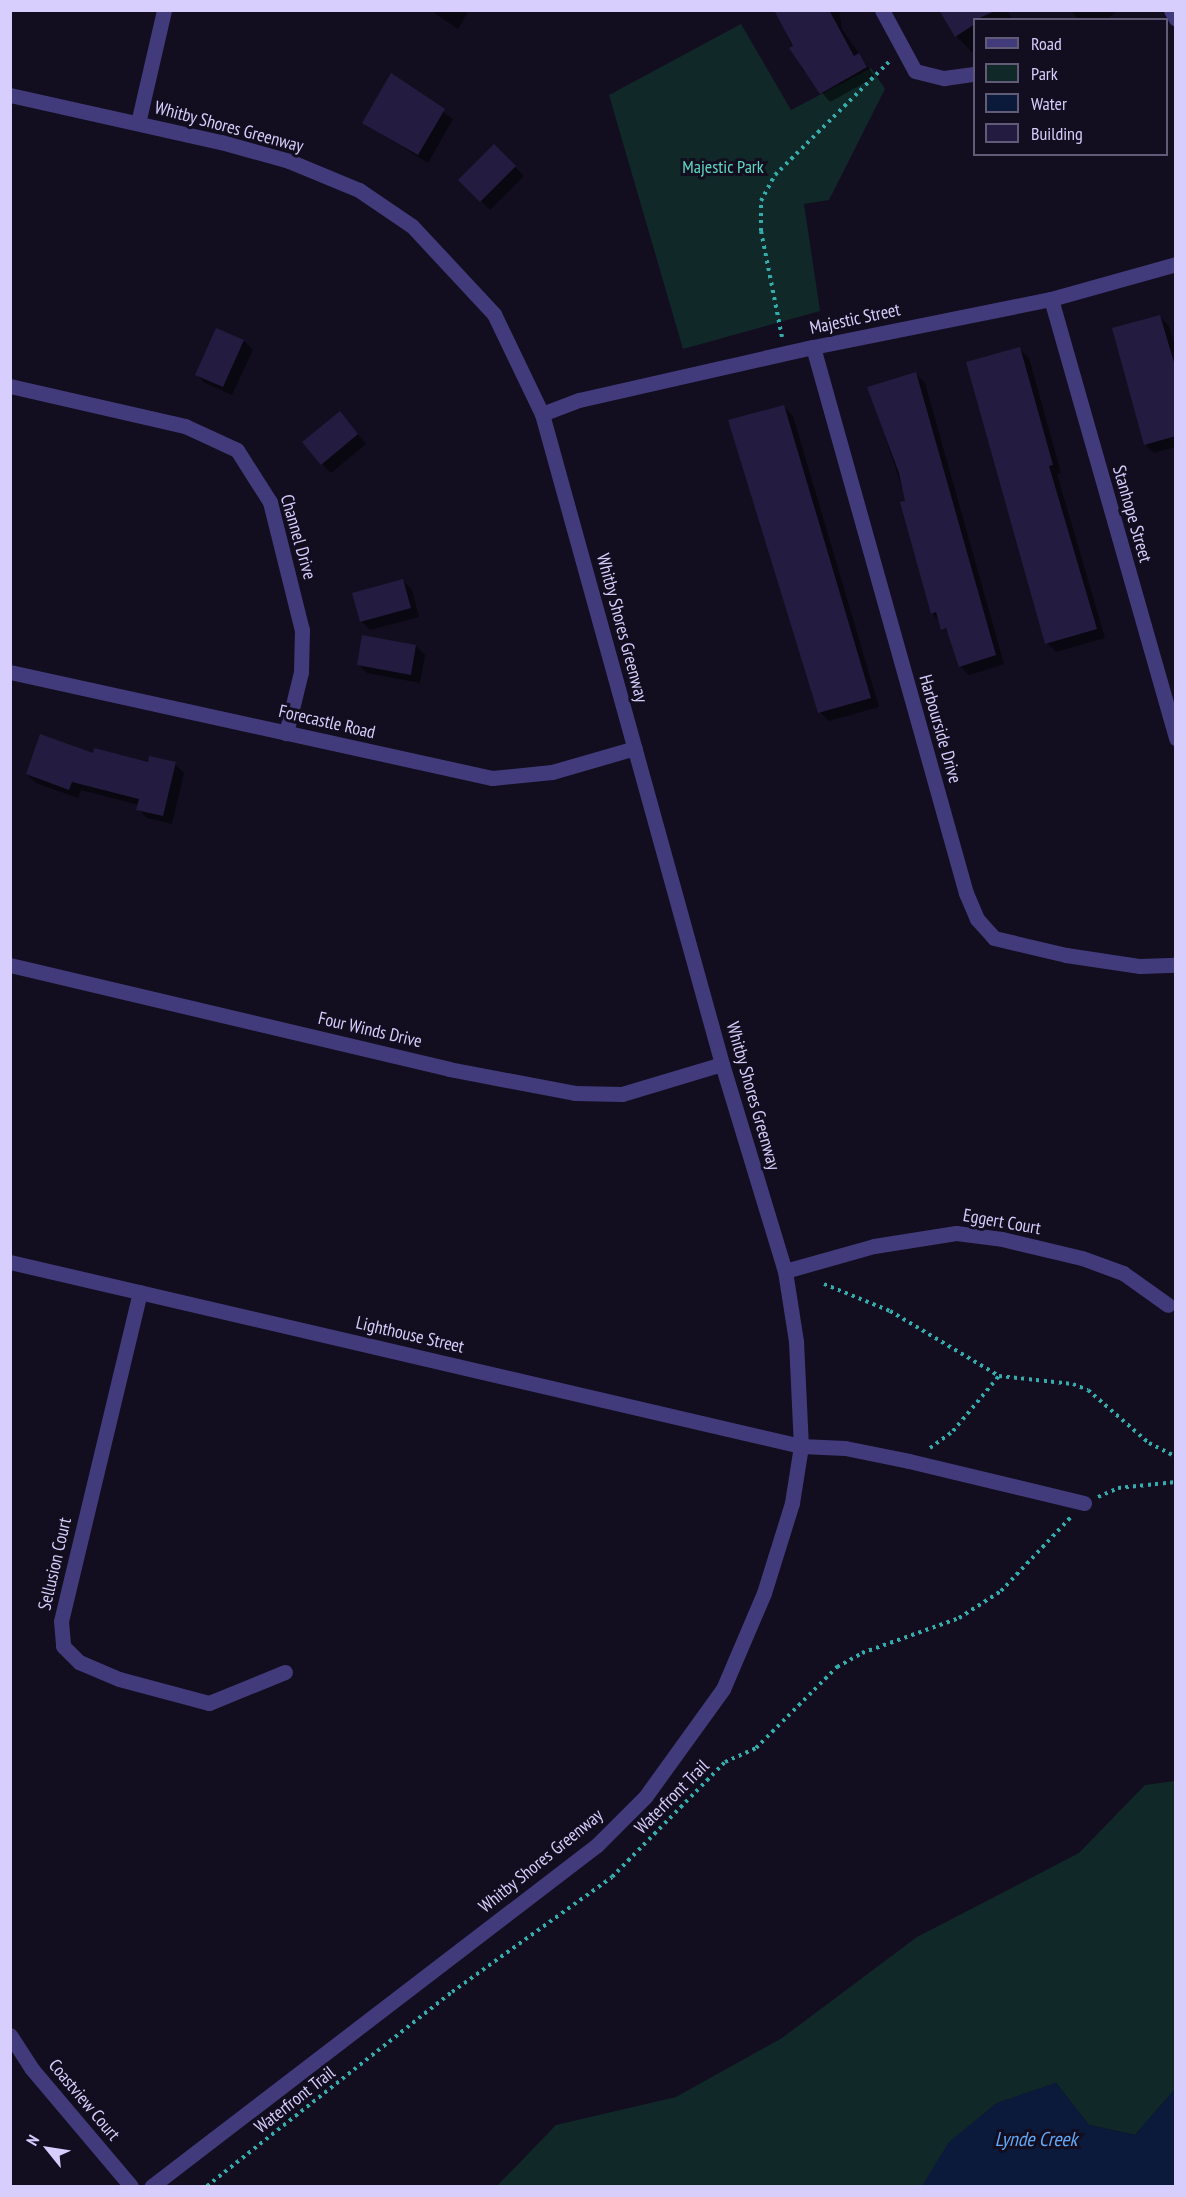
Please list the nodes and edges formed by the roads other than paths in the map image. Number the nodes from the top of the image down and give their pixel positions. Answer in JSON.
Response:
{"nodes":[{"id":1,"x":164,"y":10,"type":"edge"},
{"id":2,"x":882,"y":10,"type":"edge"},
{"id":3,"x":973,"y":75,"type":"edge"},
{"id":4,"x":10,"y":94,"type":"edge"},
{"id":5,"x":138,"y":123,"type":"junction"},
{"id":6,"x":1176,"y":264,"type":"edge"},
{"id":7,"x":1051,"y":299,"type":"junction"},
{"id":8,"x":813,"y":347,"type":"junction"},
{"id":9,"x":10,"y":387,"type":"edge"},
{"id":10,"x":542,"y":414,"type":"junction"},
{"id":11,"x":10,"y":672,"type":"edge"},
{"id":12,"x":286,"y":733,"type":"junction"},
{"id":13,"x":1176,"y":739,"type":"edge"},
{"id":14,"x":635,"y":748,"type":"junction"},
{"id":15,"x":10,"y":965,"type":"edge"},
{"id":16,"x":1176,"y":965,"type":"edge"},
{"id":17,"x":722,"y":1064,"type":"junction"},
{"id":18,"x":10,"y":1262,"type":"edge"},
{"id":19,"x":785,"y":1271,"type":"junction"},
{"id":20,"x":140,"y":1292,"type":"junction"},
{"id":21,"x":1168,"y":1305,"type":"dead end"},
{"id":22,"x":801,"y":1446,"type":"junction"},
{"id":23,"x":1084,"y":1503,"type":"road end"},
{"id":24,"x":285,"y":1672,"type":"dead end"},
{"id":25,"x":10,"y":2035,"type":"edge"},
{"id":26,"x":131,"y":2187,"type":"edge"},
{"id":27,"x":152,"y":2187,"type":"edge"}],
"edges":[{"from":1,"to":5,"type":"street"},
{"from":2,"to":3,"type":"street"},
{"from":4,"to":5,"type":"street","name":"Whitby Shores Greenway"},
{"from":5,"to":10,"type":"street","name":"Whitby Shores Greenway"},
{"from":6,"to":7,"type":"street","name":"Majestic Street"},
{"from":7,"to":8,"type":"street","name":"Majestic Street"},
{"from":7,"to":13,"type":"street","name":"Stanhope Street"},
{"from":8,"to":10,"type":"street","name":"Majestic Street"},
{"from":8,"to":16,"type":"street","name":"Harbourside Drive"},
{"from":9,"to":12,"type":"street","name":"Channel Drive"},
{"from":10,"to":14,"type":"street","name":"Whitby Shores Greenway"},
{"from":11,"to":12,"type":"street","name":"Forecastle Road"},
{"from":12,"to":14,"type":"street","name":"Forecastle Road"},
{"from":14,"to":17,"type":"street","name":"Whitby Shores Greenway"},
{"from":15,"to":17,"type":"street","name":"Four Winds Drive"},
{"from":17,"to":19,"type":"street","name":"Whitby Shores Greenway"},
{"from":18,"to":20,"type":"street","name":"Lighthouse Street"},
{"from":19,"to":21,"type":"street","name":"Eggert Court"},
{"from":19,"to":22,"type":"street","name":"Whitby Shores Greenway"},
{"from":20,"to":22,"type":"street","name":"Lighthouse Street"},
{"from":20,"to":24,"type":"street","name":"Sellusion Court"},
{"from":22,"to":23,"type":"street","name":"Lighthouse Street"},
{"from":22,"to":27,"type":"street","name":"Whitby Shores Greenway"},
{"from":25,"to":26,"type":"street","name":"Coastview Court"}]}
